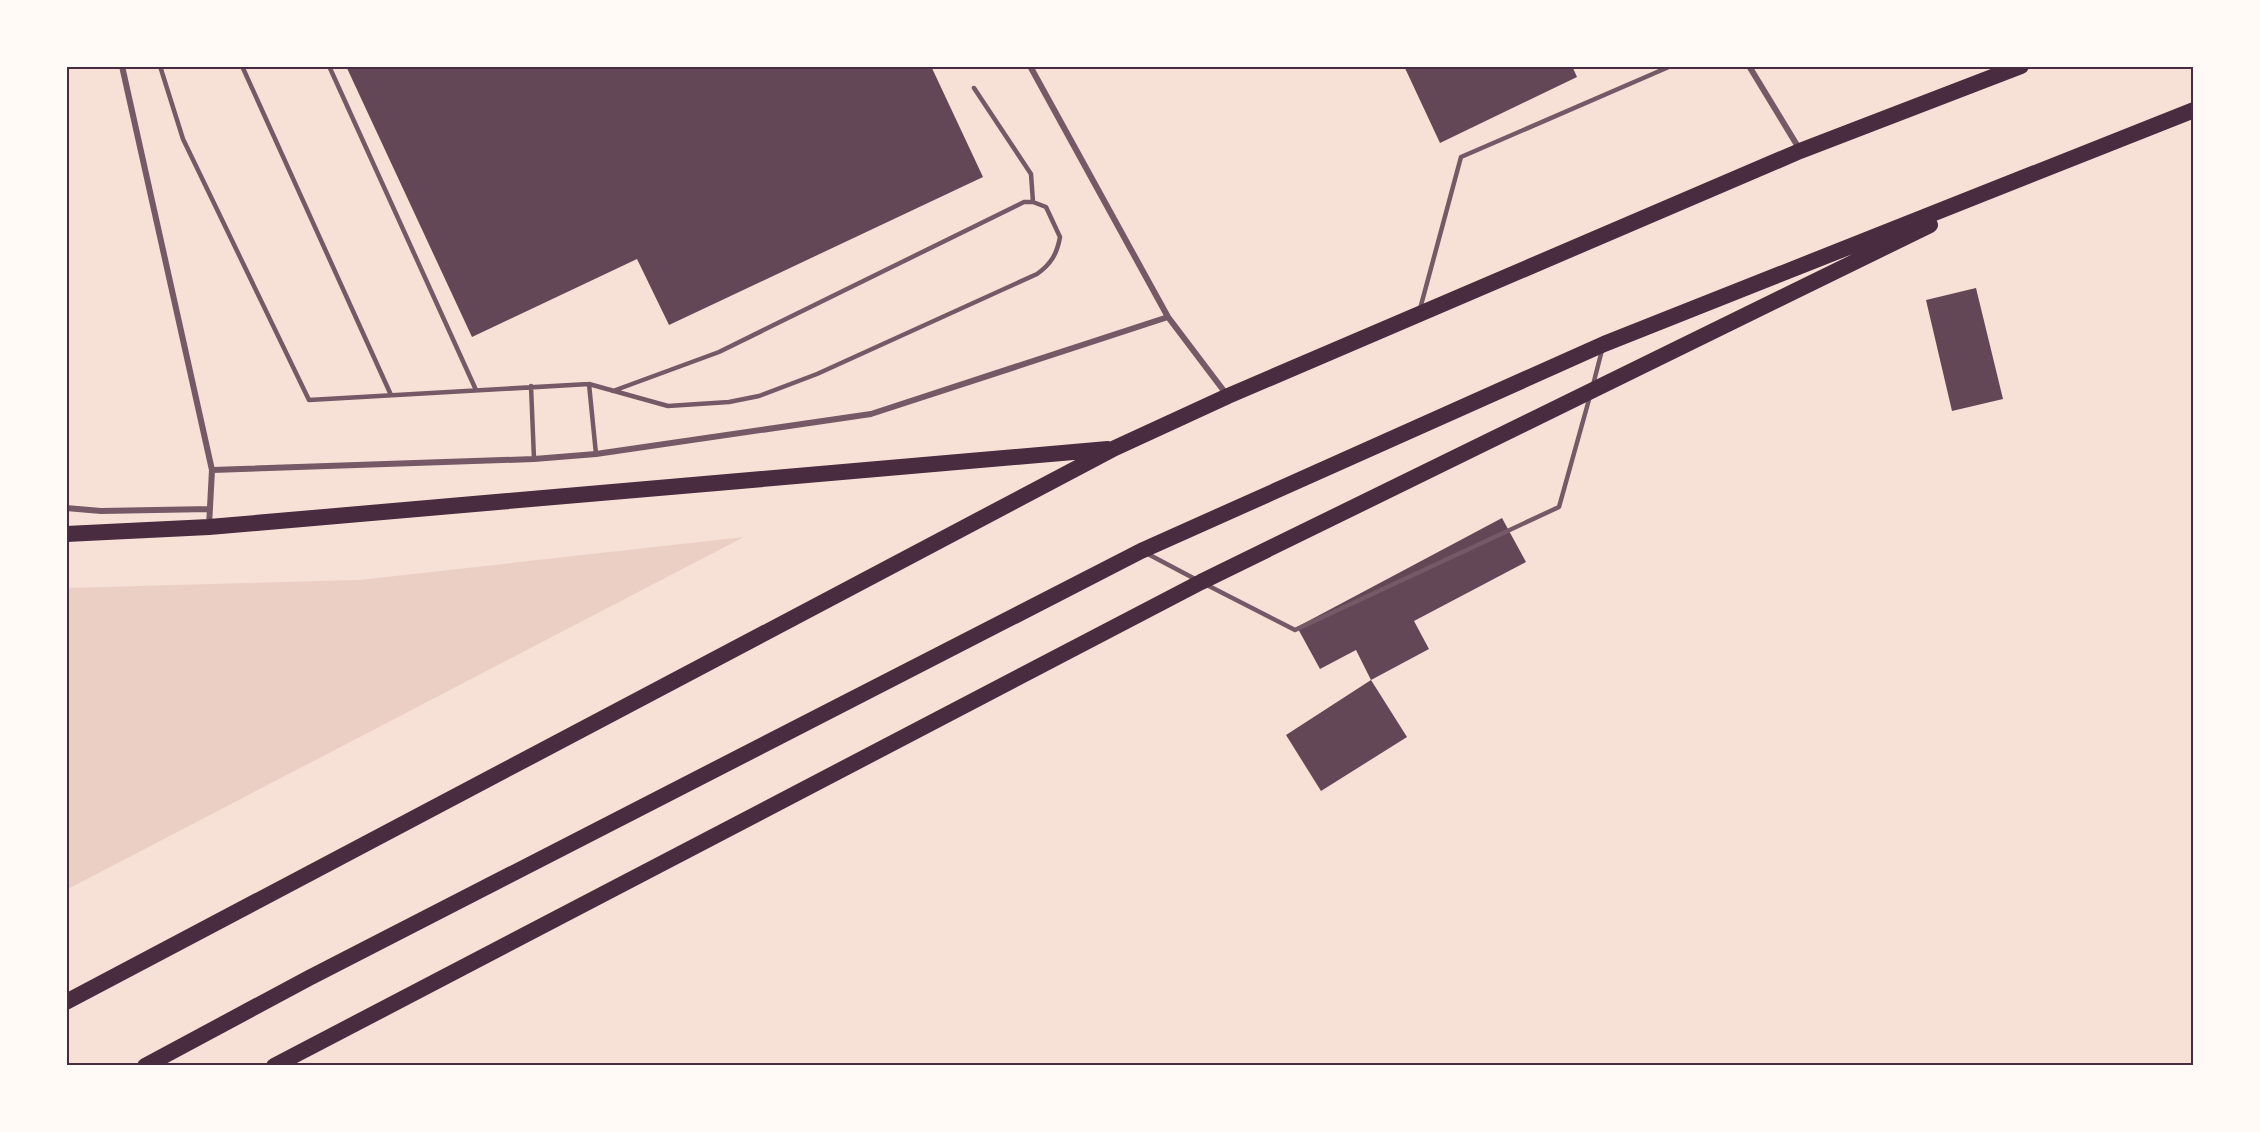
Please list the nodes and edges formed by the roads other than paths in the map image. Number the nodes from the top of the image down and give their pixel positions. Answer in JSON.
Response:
{"nodes":[{"id":1,"x":122,"y":66,"type":"edge"},
{"id":2,"x":160,"y":66,"type":"edge"},
{"id":3,"x":242,"y":66,"type":"edge"},
{"id":4,"x":329,"y":66,"type":"edge"},
{"id":5,"x":1030,"y":66,"type":"edge"},
{"id":6,"x":1671,"y":66,"type":"edge"},
{"id":7,"x":1749,"y":66,"type":"edge"},
{"id":8,"x":2021,"y":66,"type":"edge"},
{"id":9,"x":974,"y":88,"type":"dead end"},
{"id":10,"x":2194,"y":110,"type":"edge"},
{"id":11,"x":1800,"y":151,"type":"junction"},
{"id":12,"x":2041,"y":170,"type":"junction"},
{"id":13,"x":1033,"y":202,"type":"junction"},
{"id":14,"x":1418,"y":315,"type":"junction"},
{"id":15,"x":1168,"y":316,"type":"junction"},
{"id":16,"x":1604,"y":344,"type":"junction"},
{"id":17,"x":589,"y":384,"type":"junction"},
{"id":18,"x":531,"y":386,"type":"junction"},
{"id":19,"x":476,"y":390,"type":"junction"},
{"id":20,"x":613,"y":391,"type":"junction"},
{"id":21,"x":1590,"y":393,"type":"junction"},
{"id":22,"x":391,"y":395,"type":"junction"},
{"id":23,"x":1228,"y":396,"type":"junction"},
{"id":24,"x":1115,"y":448,"type":"junction"},
{"id":25,"x":596,"y":454,"type":"junction"},
{"id":26,"x":534,"y":459,"type":"junction"},
{"id":27,"x":212,"y":470,"type":"junction"},
{"id":28,"x":66,"y":508,"type":"edge"},
{"id":29,"x":210,"y":509,"type":"junction"},
{"id":30,"x":209,"y":527,"type":"junction"},
{"id":31,"x":66,"y":534,"type":"edge"},
{"id":32,"x":1142,"y":550,"type":"junction"},
{"id":33,"x":1201,"y":582,"type":"junction"},
{"id":34,"x":66,"y":1002,"type":"edge"},
{"id":35,"x":145,"y":1066,"type":"edge"},
{"id":36,"x":274,"y":1066,"type":"edge"}],
"edges":[{"from":1,"to":27,"type":"street"},
{"from":2,"to":22,"type":"lane"},
{"from":3,"to":22,"type":"lane"},
{"from":4,"to":19,"type":"lane"},
{"from":5,"to":15,"type":"street"},
{"from":6,"to":14,"type":"lane"},
{"from":7,"to":11,"type":"street"},
{"from":8,"to":11,"type":"highway"},
{"from":9,"to":13,"type":"lane"},
{"from":10,"to":12,"type":"highway"},
{"from":11,"to":14,"type":"highway"},
{"from":12,"to":16,"type":"highway"},
{"from":12,"to":21,"type":"highway"},
{"from":13,"to":20,"type":"lane"},
{"from":13,"to":20,"type":"lane"},
{"from":14,"to":23,"type":"highway"},
{"from":15,"to":23,"type":"street"},
{"from":15,"to":25,"type":"street"},
{"from":16,"to":21,"type":"lane"},
{"from":16,"to":32,"type":"highway"},
{"from":17,"to":18,"type":"lane"},
{"from":17,"to":20,"type":"lane"},
{"from":17,"to":25,"type":"lane"},
{"from":18,"to":19,"type":"lane"},
{"from":18,"to":26,"type":"lane"},
{"from":19,"to":22,"type":"lane"},
{"from":21,"to":33,"type":"highway"},
{"from":21,"to":33,"type":"lane"},
{"from":23,"to":24,"type":"highway"},
{"from":24,"to":30,"type":"highway"},
{"from":24,"to":34,"type":"highway"},
{"from":25,"to":26,"type":"street"},
{"from":26,"to":27,"type":"street"},
{"from":27,"to":29,"type":"street"},
{"from":28,"to":29,"type":"street"},
{"from":29,"to":30,"type":"street"},
{"from":30,"to":31,"type":"highway"},
{"from":32,"to":33,"type":"lane"},
{"from":32,"to":35,"type":"highway"},
{"from":33,"to":36,"type":"highway"}]}
